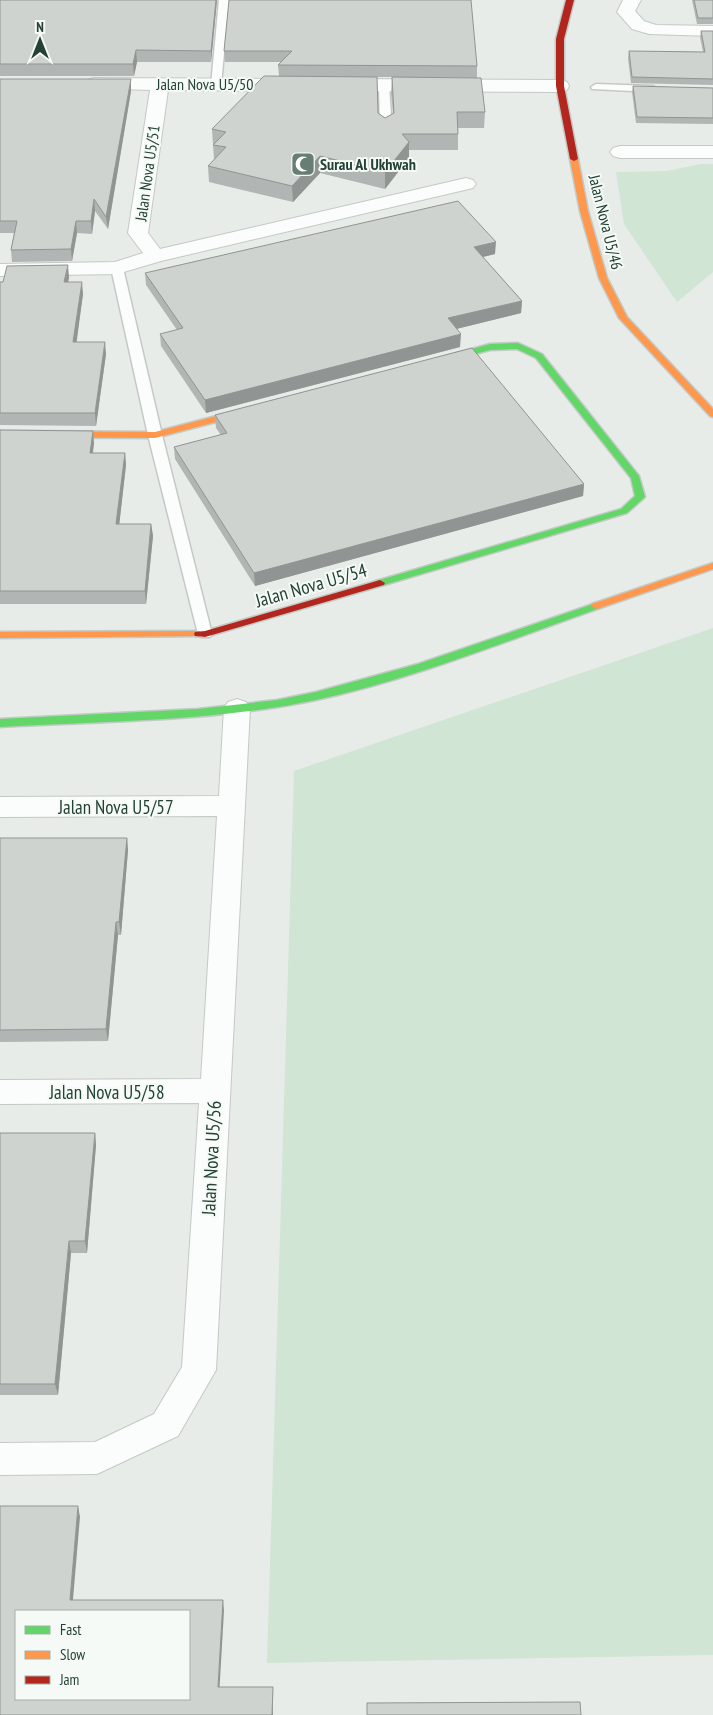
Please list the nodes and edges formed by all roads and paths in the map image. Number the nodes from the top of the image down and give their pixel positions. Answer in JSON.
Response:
{"nodes":[{"id":1,"x":224,"y":0,"type":"edge"},
{"id":2,"x":570,"y":0,"type":"edge"},
{"id":3,"x":632,"y":0,"type":"edge"},
{"id":4,"x":713,"y":31,"type":"edge"},
{"id":5,"x":75,"y":84,"type":"edge"},
{"id":6,"x":160,"y":84,"type":"junction"},
{"id":7,"x":216,"y":84,"type":"junction"},
{"id":8,"x":307,"y":85,"type":"edge"},
{"id":9,"x":325,"y":85,"type":"edge"},
{"id":10,"x":384,"y":86,"type":"junction"},
{"id":11,"x":560,"y":86,"type":"junction"},
{"id":12,"x":596,"y":87,"type":"dead end"},
{"id":13,"x":664,"y":89,"type":"edge"},
{"id":14,"x":386,"y":129,"type":"edge"},
{"id":15,"x":620,"y":152,"type":"dead end"},
{"id":16,"x":713,"y":152,"type":"edge"},
{"id":17,"x":466,"y":184,"type":"dead end"},
{"id":18,"x":155,"y":256,"type":"junction"},
{"id":19,"x":117,"y":268,"type":"junction"},
{"id":20,"x":0,"y":270,"type":"edge"},
{"id":21,"x":423,"y":365,"type":"edge"},
{"id":22,"x":260,"y":407,"type":"edge"},
{"id":23,"x":713,"y":414,"type":"edge"},
{"id":24,"x":0,"y":434,"type":"edge"},
{"id":25,"x":155,"y":434,"type":"junction"},
{"id":26,"x":713,"y":566,"type":"edge"},
{"id":27,"x":205,"y":634,"type":"junction"},
{"id":28,"x":0,"y":635,"type":"edge"},
{"id":29,"x":237,"y":708,"type":"junction"},
{"id":30,"x":0,"y":723,"type":"edge"},
{"id":31,"x":231,"y":806,"type":"junction"},
{"id":32,"x":0,"y":807,"type":"edge"},
{"id":33,"x":215,"y":1091,"type":"junction"},
{"id":34,"x":0,"y":1092,"type":"edge"},
{"id":35,"x":0,"y":1459,"type":"edge"}],
"edges":[{"from":1,"to":7,"type":"lane"},
{"from":2,"to":11,"type":"street","name":"Jalan Nova U5/46"},
{"from":3,"to":4,"type":"street"},
{"from":5,"to":6,"type":"street","name":"Jalan Nova U5/50"},
{"from":6,"to":7,"type":"street","name":"Jalan Nova U5/50"},
{"from":6,"to":18,"type":"street","name":"Jalan Nova U5/51"},
{"from":7,"to":8,"type":"street","name":"Jalan Nova U5/50"},
{"from":9,"to":10,"type":"street"},
{"from":10,"to":11,"type":"street"},
{"from":10,"to":14,"type":"lane"},
{"from":11,"to":23,"type":"street","name":"Jalan Nova U5/46"},
{"from":12,"to":13,"type":"lane"},
{"from":15,"to":16,"type":"street"},
{"from":17,"to":18,"type":"street"},
{"from":18,"to":19,"type":"street"},
{"from":19,"to":20,"type":"street"},
{"from":19,"to":25,"type":"lane"},
{"from":21,"to":27,"type":"street","name":"Jalan Nova U5/54"},
{"from":22,"to":25,"type":"street"},
{"from":24,"to":25,"type":"street"},
{"from":25,"to":27,"type":"lane"},
{"from":26,"to":29,"type":"street"},
{"from":27,"to":28,"type":"street","name":"Jalan Nova U5/54"},
{"from":29,"to":30,"type":"street"},
{"from":29,"to":31,"type":"street","name":"Jalan Nova U5/56"},
{"from":31,"to":32,"type":"street","name":"Jalan Nova U5/57"},
{"from":31,"to":33,"type":"street","name":"Jalan Nova U5/56"},
{"from":33,"to":34,"type":"street","name":"Jalan Nova U5/58"},
{"from":33,"to":35,"type":"street","name":"Jalan Nova U5/56"}]}
